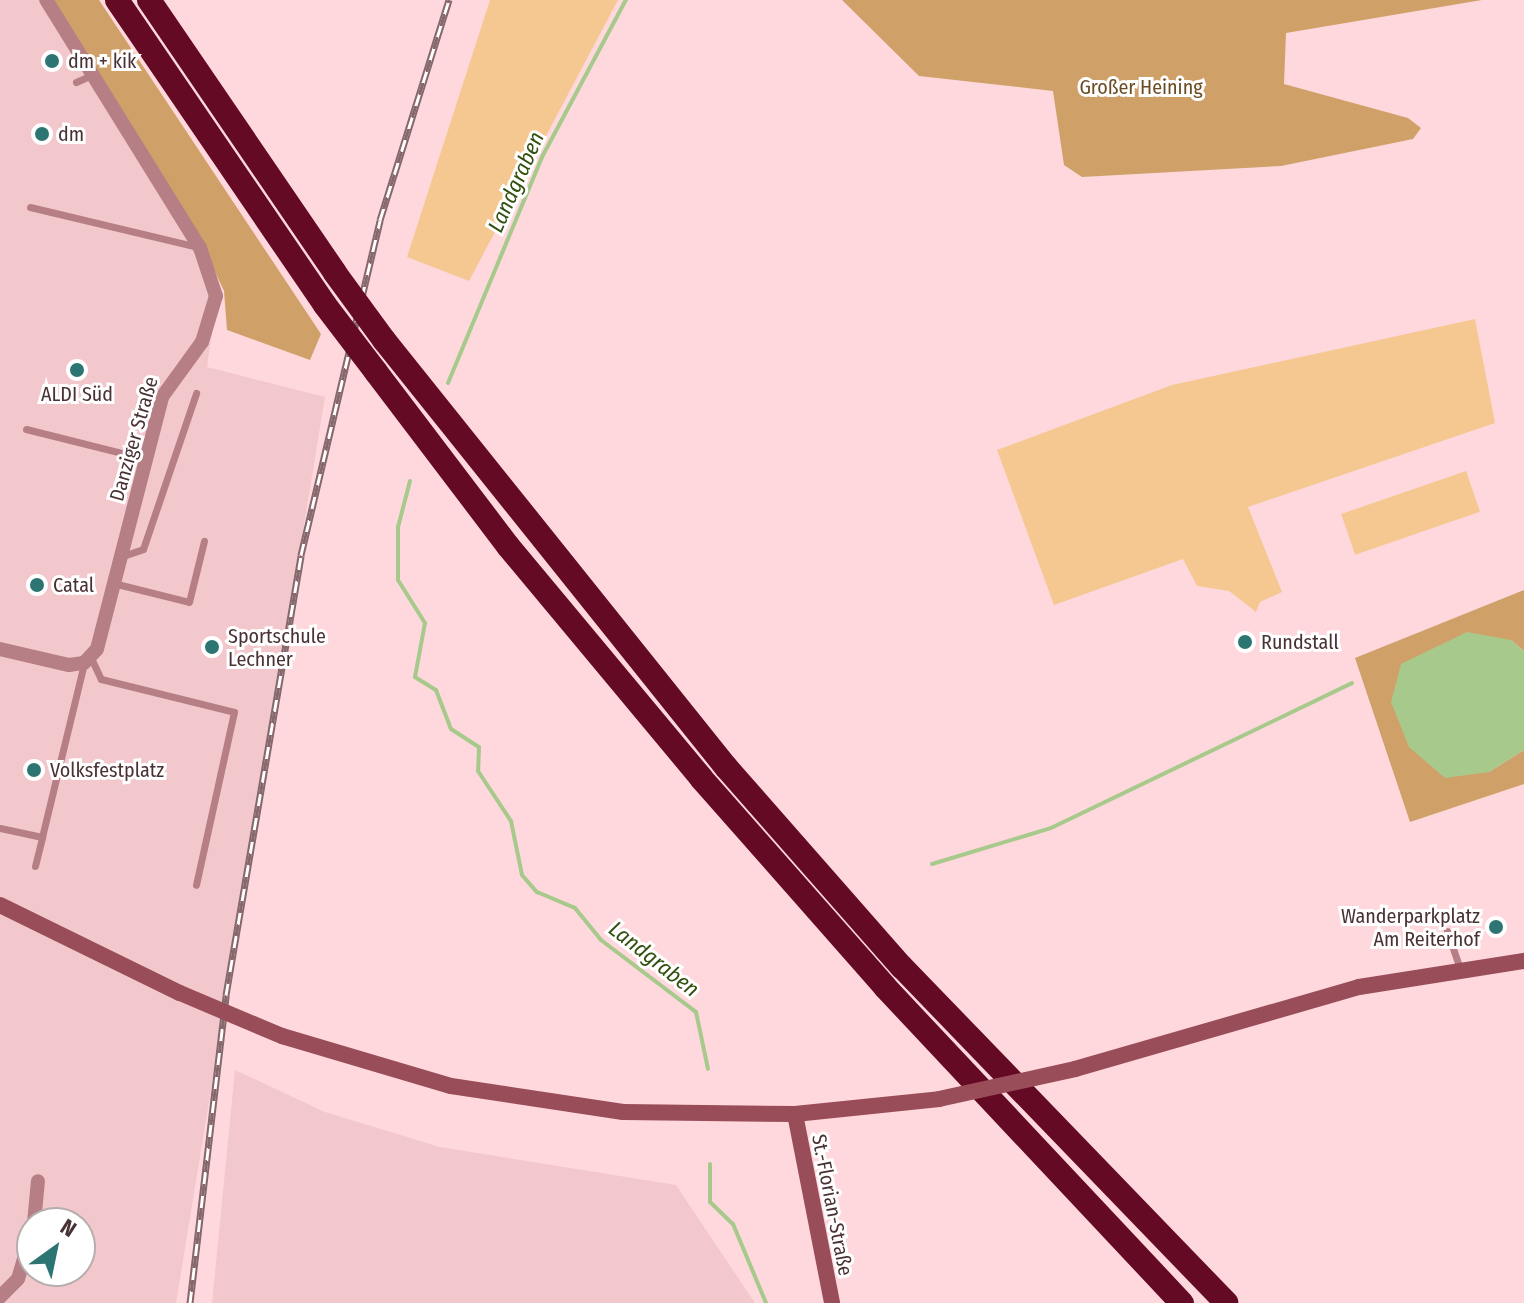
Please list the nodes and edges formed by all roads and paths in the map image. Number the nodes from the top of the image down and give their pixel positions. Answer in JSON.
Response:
{"nodes":[{"id":1,"x":46,"y":0,"type":"edge"},
{"id":2,"x":117,"y":0,"type":"edge"},
{"id":3,"x":149,"y":0,"type":"edge"},
{"id":4,"x":92,"y":75,"type":"junction"},
{"id":5,"x":76,"y":82,"type":"dead end"},
{"id":6,"x":30,"y":207,"type":"dead end"},
{"id":7,"x":200,"y":248,"type":"junction"},
{"id":8,"x":196,"y":393,"type":"dead end"},
{"id":9,"x":26,"y":429,"type":"dead end"},
{"id":10,"x":145,"y":459,"type":"junction"},
{"id":11,"x":204,"y":541,"type":"dead end"},
{"id":12,"x":123,"y":556,"type":"junction"},
{"id":13,"x":117,"y":584,"type":"junction"},
{"id":14,"x":0,"y":649,"type":"edge"},
{"id":15,"x":88,"y":661,"type":"junction"},
{"id":16,"x":0,"y":828,"type":"edge"},
{"id":17,"x":42,"y":837,"type":"junction"},
{"id":18,"x":35,"y":866,"type":"dead end"},
{"id":19,"x":196,"y":885,"type":"dead end"},
{"id":20,"x":0,"y":905,"type":"edge"},
{"id":21,"x":1447,"y":931,"type":"dead end"},
{"id":22,"x":1524,"y":961,"type":"edge"},
{"id":23,"x":1460,"y":968,"type":"junction"},
{"id":24,"x":795,"y":1114,"type":"junction"},
{"id":25,"x":38,"y":1181,"type":"dead end"},
{"id":26,"x":36,"y":1207,"type":"edge"},
{"id":27,"x":16,"y":1281,"type":"edge"},
{"id":28,"x":0,"y":1297,"type":"edge"},
{"id":29,"x":832,"y":1303,"type":"edge"},
{"id":30,"x":1182,"y":1303,"type":"edge"},
{"id":31,"x":1226,"y":1303,"type":"edge"}],
"edges":[{"from":1,"to":4,"type":"street","name":"Danziger Straße"},
{"from":2,"to":30,"type":"highway","bridge":true},
{"from":3,"to":31,"type":"highway","bridge":true},
{"from":4,"to":5,"type":"lane"},
{"from":4,"to":7,"type":"street","name":"Danziger Straße"},
{"from":6,"to":7,"type":"lane"},
{"from":7,"to":10,"type":"street","name":"Danziger Straße"},
{"from":8,"to":12,"type":"lane"},
{"from":9,"to":10,"type":"lane"},
{"from":10,"to":12,"type":"street","name":"Danziger Straße"},
{"from":11,"to":13,"type":"lane"},
{"from":12,"to":13,"type":"street","name":"Danziger Straße"},
{"from":13,"to":15,"type":"street","name":"Danziger Straße"},
{"from":14,"to":15,"type":"street"},
{"from":15,"to":17,"type":"lane"},
{"from":15,"to":19,"type":"lane"},
{"from":16,"to":17,"type":"lane"},
{"from":17,"to":18,"type":"lane"},
{"from":20,"to":24,"type":"main road","bridge":true},
{"from":21,"to":23,"type":"lane"},
{"from":22,"to":23,"type":"main road"},
{"from":23,"to":24,"type":"main road","bridge":true},
{"from":24,"to":29,"type":"main road","name":"St.-Florian-Straße"},
{"from":25,"to":26,"type":"street"},
{"from":27,"to":28,"type":"street"}]}
